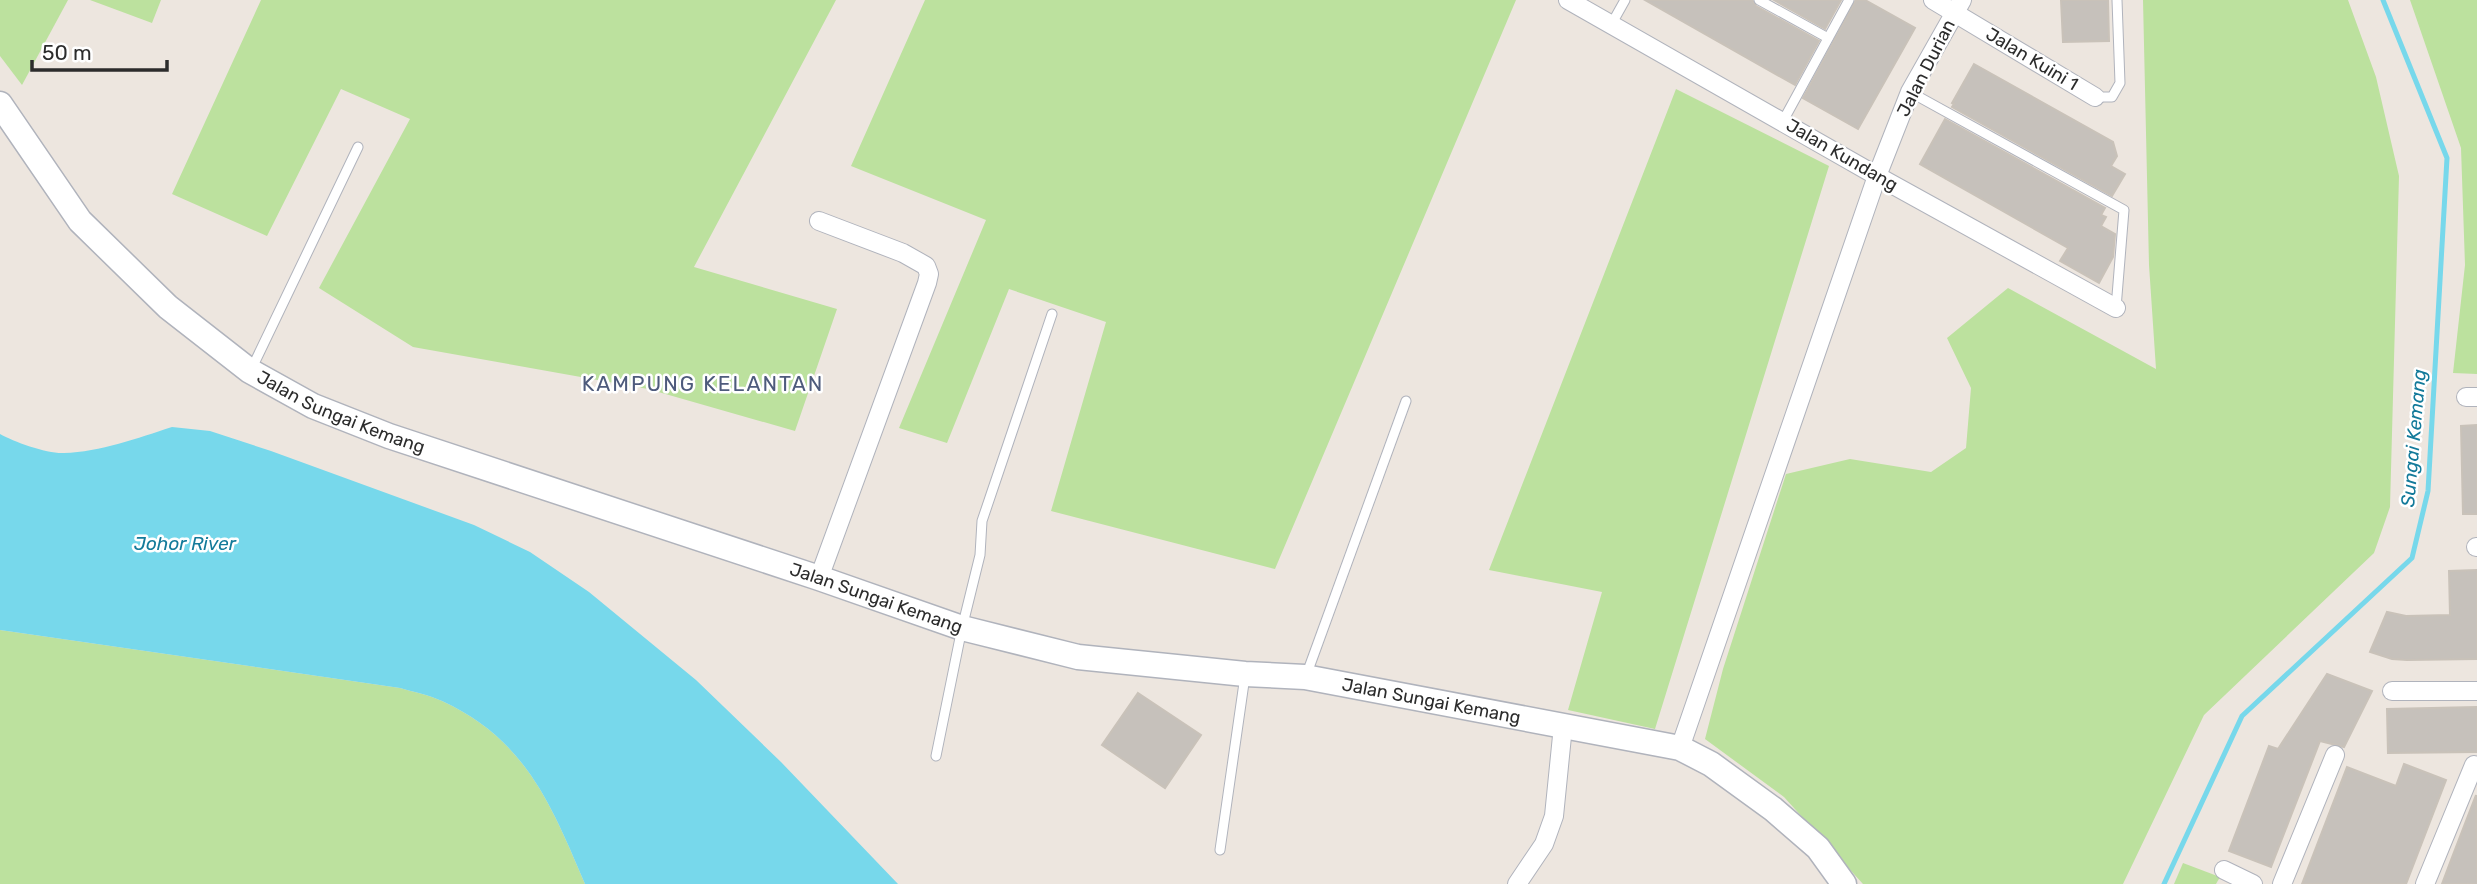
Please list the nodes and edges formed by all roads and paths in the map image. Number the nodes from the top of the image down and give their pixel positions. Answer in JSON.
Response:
{"nodes":[{"id":1,"x":1568,"y":0,"type":"edge"},
{"id":2,"x":1625,"y":0,"type":"edge"},
{"id":3,"x":1759,"y":0,"type":"edge"},
{"id":4,"x":1849,"y":0,"type":"edge"},
{"id":5,"x":1933,"y":0,"type":"edge"},
{"id":6,"x":2117,"y":0,"type":"edge"},
{"id":7,"x":1958,"y":6,"type":"edge"},
{"id":8,"x":1611,"y":25,"type":"junction"},
{"id":9,"x":1828,"y":38,"type":"junction"},
{"id":10,"x":1910,"y":92,"type":"junction"},
{"id":11,"x":2095,"y":97,"type":"joint"},
{"id":12,"x":0,"y":104,"type":"edge"},
{"id":13,"x":1783,"y":121,"type":"junction"},
{"id":14,"x":358,"y":147,"type":"dead end"},
{"id":15,"x":1877,"y":176,"type":"junction"},
{"id":16,"x":819,"y":221,"type":"dead end"},
{"id":17,"x":2116,"y":308,"type":"joint"},
{"id":18,"x":1052,"y":314,"type":"dead end"},
{"id":19,"x":250,"y":371,"type":"junction"},
{"id":20,"x":1406,"y":401,"type":"dead end"},
{"id":21,"x":820,"y":578,"type":"junction"},
{"id":22,"x":962,"y":628,"type":"junction"},
{"id":23,"x":1245,"y":674,"type":"junction"},
{"id":24,"x":1305,"y":677,"type":"junction"},
{"id":25,"x":2392,"y":691,"type":"dead end"},
{"id":26,"x":2477,"y":691,"type":"edge"},
{"id":27,"x":1563,"y":726,"type":"junction"},
{"id":28,"x":1680,"y":748,"type":"junction"},
{"id":29,"x":2335,"y":755,"type":"dead end"},
{"id":30,"x":936,"y":756,"type":"dead end"},
{"id":31,"x":2474,"y":765,"type":"dead end"},
{"id":32,"x":1220,"y":850,"type":"dead end"},
{"id":33,"x":2224,"y":870,"type":"dead end"},
{"id":34,"x":1517,"y":884,"type":"edge"},
{"id":35,"x":1844,"y":884,"type":"edge"},
{"id":36,"x":2253,"y":884,"type":"edge"},
{"id":37,"x":2282,"y":884,"type":"edge"},
{"id":38,"x":2425,"y":884,"type":"edge"}],
"edges":[{"from":1,"to":8,"type":"street","name":"Jalan Kundang"},
{"from":2,"to":8,"type":"lane"},
{"from":3,"to":9,"type":"lane"},
{"from":4,"to":9,"type":"lane"},
{"from":5,"to":7,"type":"street","name":"Jalan Kuini 1"},
{"from":6,"to":11,"type":"lane"},
{"from":7,"to":10,"type":"street","name":"Jalan Durian"},
{"from":7,"to":11,"type":"street","name":"Jalan Kuini 1"},
{"from":8,"to":13,"type":"street","name":"Jalan Kundang"},
{"from":9,"to":13,"type":"lane"},
{"from":10,"to":15,"type":"street","name":"Jalan Durian"},
{"from":10,"to":17,"type":"lane"},
{"from":12,"to":19,"type":"street","name":"Jalan Sungai Kemang"},
{"from":13,"to":15,"type":"street","name":"Jalan Kundang"},
{"from":14,"to":19,"type":"lane"},
{"from":15,"to":17,"type":"street","name":"Jalan Kundang"},
{"from":15,"to":28,"type":"street","name":"Jalan Durian"},
{"from":16,"to":21,"type":"street"},
{"from":18,"to":22,"type":"lane"},
{"from":19,"to":21,"type":"street","name":"Jalan Sungai Kemang"},
{"from":20,"to":24,"type":"lane"},
{"from":21,"to":22,"type":"street","name":"Jalan Sungai Kemang"},
{"from":22,"to":23,"type":"street","name":"Jalan Sungai Kemang"},
{"from":22,"to":30,"type":"lane"},
{"from":23,"to":24,"type":"street","name":"Jalan Sungai Kemang"},
{"from":23,"to":32,"type":"lane"},
{"from":24,"to":27,"type":"street","name":"Jalan Sungai Kemang"},
{"from":25,"to":26,"type":"street"},
{"from":27,"to":28,"type":"street","name":"Jalan Sungai Kemang"},
{"from":27,"to":34,"type":"street"},
{"from":28,"to":35,"type":"street","name":"Jalan Sungai Kemang"},
{"from":29,"to":37,"type":"street"},
{"from":31,"to":38,"type":"street"},
{"from":33,"to":36,"type":"street"}]}
